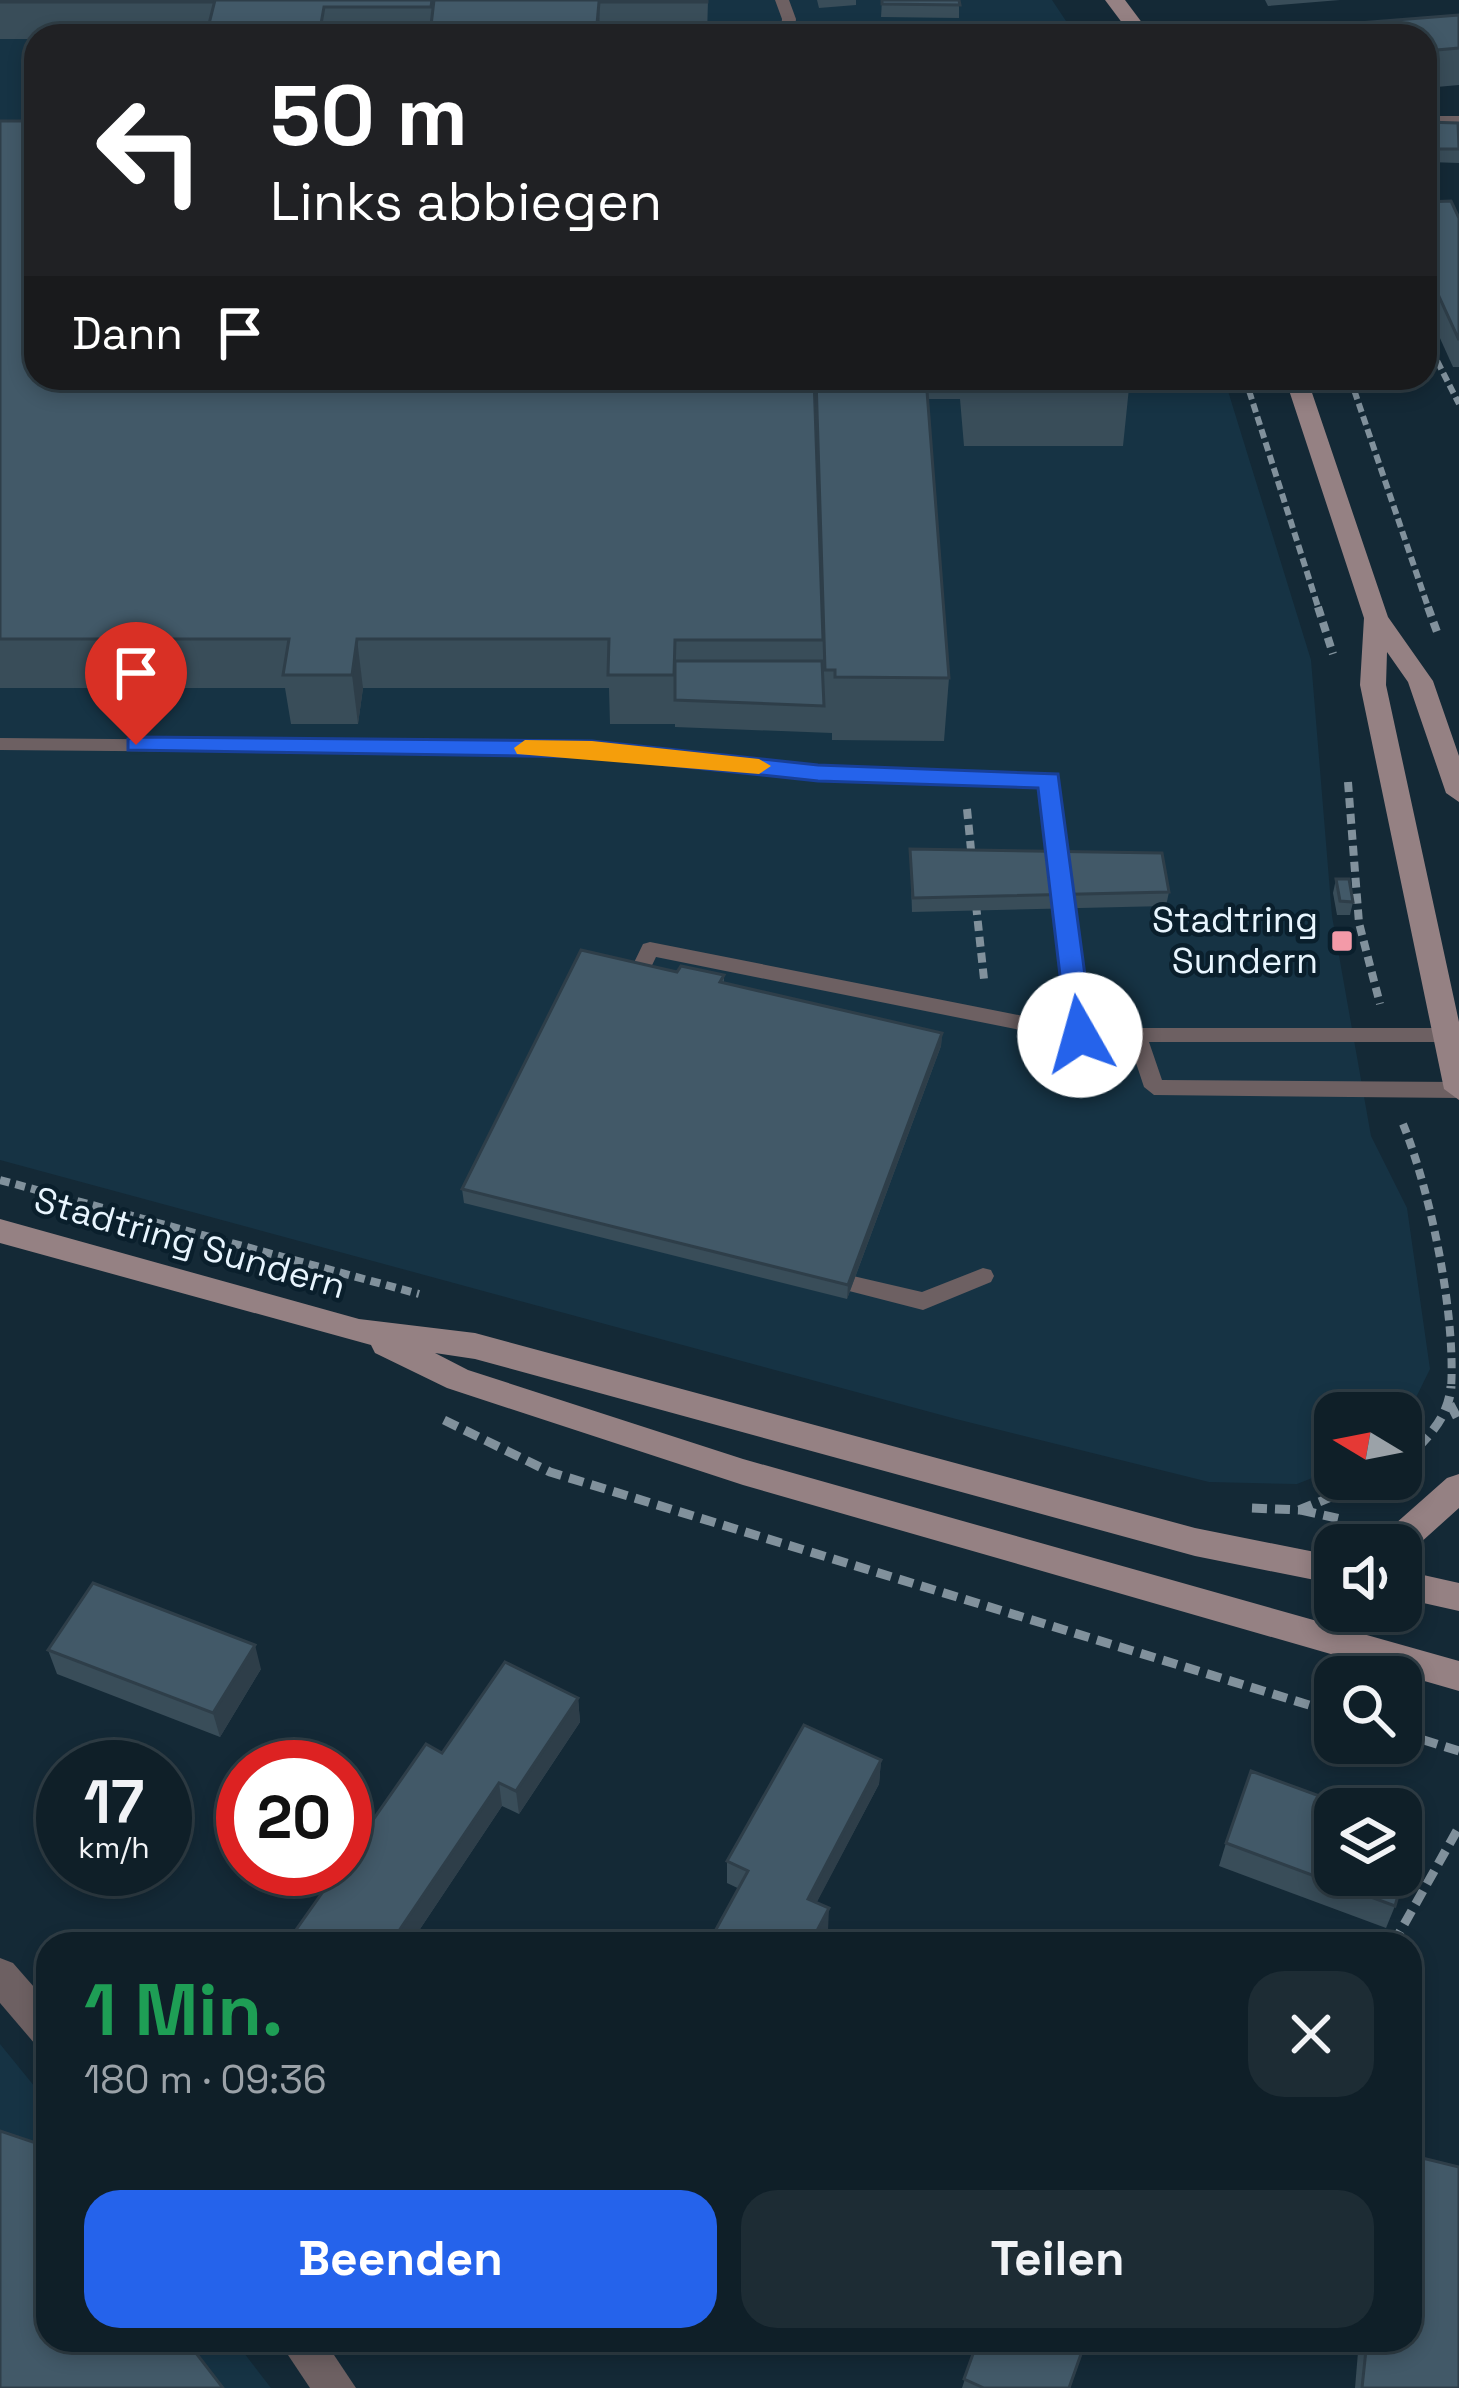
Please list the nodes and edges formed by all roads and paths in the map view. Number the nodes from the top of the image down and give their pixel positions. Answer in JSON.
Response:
{"nodes":[{"id":1,"x":1437,"y":361,"type":"edge"},
{"id":2,"x":1249,"y":390,"type":"edge"},
{"id":3,"x":1300,"y":390,"type":"edge"},
{"id":4,"x":1353,"y":390,"type":"edge"},
{"id":5,"x":1459,"y":404,"type":"edge"},
{"id":6,"x":1425,"y":605,"type":"dead end"},
{"id":7,"x":1376,"y":618,"type":"junction"},
{"id":8,"x":1336,"y":675,"type":"dead end"},
{"id":9,"x":0,"y":744,"type":"edge"},
{"id":10,"x":1347,"y":766,"type":"dead end"},
{"id":11,"x":964,"y":778,"type":"junction"},
{"id":12,"x":1459,"y":793,"type":"edge"},
{"id":13,"x":973,"y":865,"type":"edge"},
{"id":14,"x":975,"y":887,"type":"edge"},
{"id":15,"x":637,"y":977,"type":"edge"},
{"id":16,"x":1372,"y":984,"type":"dead end"},
{"id":17,"x":987,"y":1018,"type":"junction"},
{"id":18,"x":1080,"y":1035,"type":"junction"},
{"id":19,"x":1137,"y":1035,"type":"junction"},
{"id":20,"x":1453,"y":1036,"type":"edge"},
{"id":21,"x":1459,"y":1090,"type":"edge"},
{"id":22,"x":1403,"y":1123,"type":"dead end"},
{"id":23,"x":0,"y":1231,"type":"edge"},
{"id":24,"x":983,"y":1276,"type":"dead end"},
{"id":25,"x":853,"y":1284,"type":"edge"},
{"id":26,"x":359,"y":1331,"type":"junction"},
{"id":27,"x":1450,"y":1404,"type":"junction"},
{"id":28,"x":430,"y":1414,"type":"dead end"},
{"id":29,"x":1459,"y":1421,"type":"edge"},
{"id":30,"x":1422,"y":1444,"type":"edge"},
{"id":31,"x":1459,"y":1488,"type":"edge"},
{"id":32,"x":1299,"y":1510,"type":"dead end"},
{"id":33,"x":1340,"y":1524,"type":"edge"},
{"id":34,"x":1418,"y":1524,"type":"edge"},
{"id":35,"x":1314,"y":1563,"type":"edge"},
{"id":36,"x":1422,"y":1589,"type":"edge"},
{"id":37,"x":1459,"y":1597,"type":"edge"},
{"id":38,"x":1459,"y":1676,"type":"edge"},
{"id":39,"x":1314,"y":1707,"type":"edge"},
{"id":40,"x":1422,"y":1740,"type":"edge"},
{"id":41,"x":1459,"y":1751,"type":"edge"},
{"id":42,"x":1459,"y":1827,"type":"edge"},
{"id":43,"x":1400,"y":1932,"type":"edge"},
{"id":44,"x":0,"y":1976,"type":"edge"},
{"id":45,"x":36,"y":2017,"type":"edge"},
{"id":46,"x":308,"y":2352,"type":"edge"},
{"id":47,"x":336,"y":2388,"type":"edge"}],
"edges":[{"from":1,"to":5,"type":"path"},
{"from":2,"to":8,"type":"path"},
{"from":3,"to":7,"type":"main road"},
{"from":4,"to":6,"type":"path"},
{"from":7,"to":12,"type":"main road"},
{"from":7,"to":20,"type":"main road"},
{"from":9,"to":11,"type":"lane"},
{"from":10,"to":16,"type":"path"},
{"from":11,"to":13,"type":"path"},
{"from":11,"to":18,"type":"lane"},
{"from":14,"to":17,"type":"path"},
{"from":15,"to":17,"type":"lane"},
{"from":17,"to":18,"type":"lane"},
{"from":18,"to":19,"type":"lane"},
{"from":19,"to":20,"type":"lane"},
{"from":19,"to":21,"type":"lane"},
{"from":20,"to":21,"type":"main road"},
{"from":22,"to":27,"type":"path"},
{"from":23,"to":26,"type":"main road","name":"Stadtring Sundern"},
{"from":24,"to":25,"type":"lane"},
{"from":26,"to":35,"type":"main road","name":"Stadtring Sundern"},
{"from":26,"to":38,"type":"main road","name":"Stadtring Sundern"},
{"from":27,"to":29,"type":"path"},
{"from":27,"to":30,"type":"path"},
{"from":28,"to":39,"type":"path"},
{"from":31,"to":34,"type":"main road"},
{"from":32,"to":33,"type":"path"},
{"from":36,"to":37,"type":"main road"},
{"from":40,"to":41,"type":"path"},
{"from":42,"to":43,"type":"path"},
{"from":44,"to":45,"type":"street"},
{"from":46,"to":47,"type":"street"}]}
